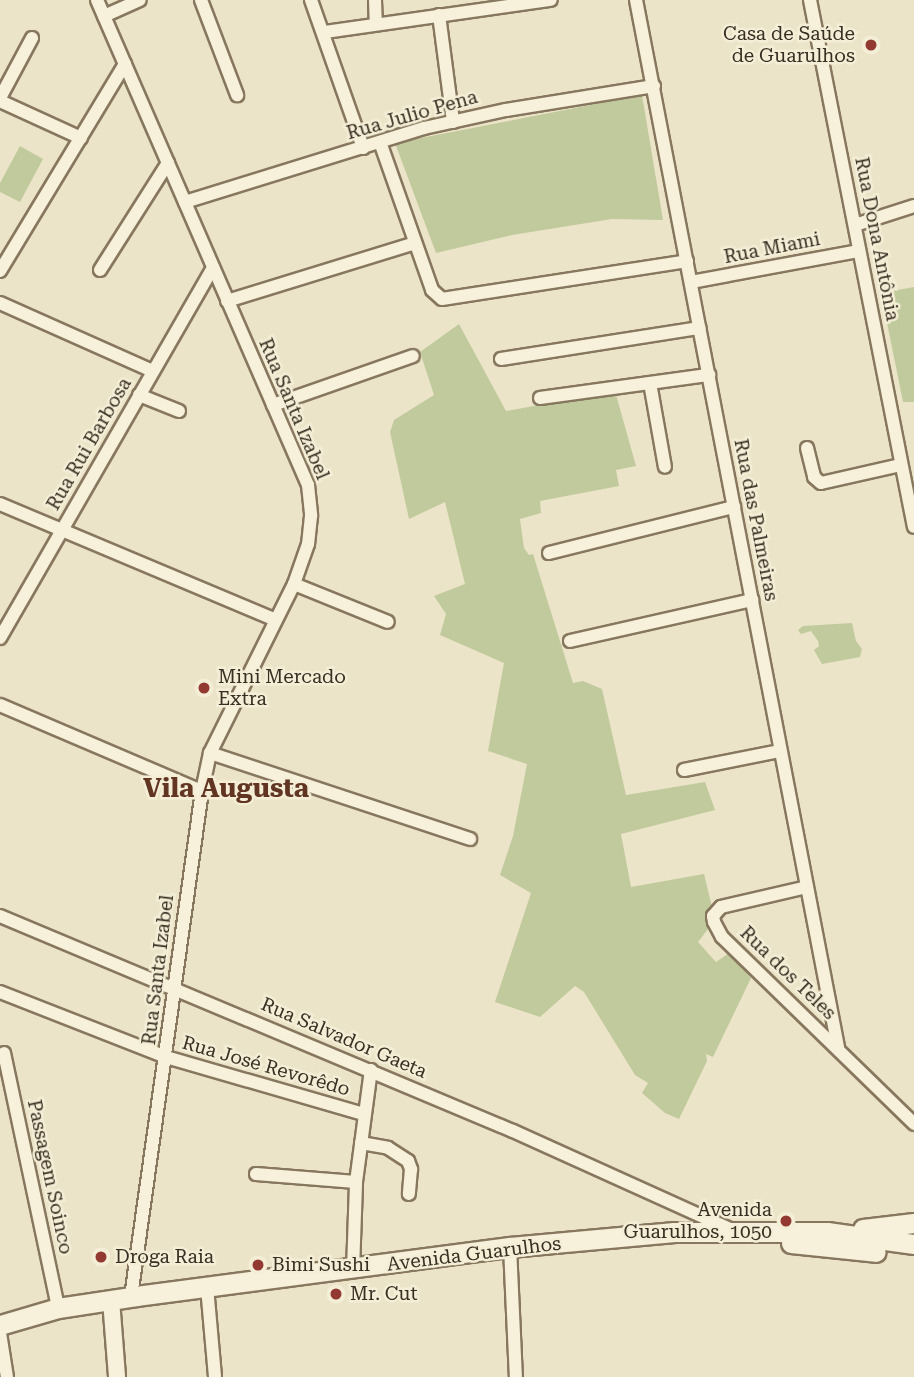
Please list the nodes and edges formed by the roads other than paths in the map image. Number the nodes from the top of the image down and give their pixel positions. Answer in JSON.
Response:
{"nodes":[{"id":1,"x":97,"y":0,"type":"edge"},
{"id":2,"x":140,"y":0,"type":"edge"},
{"id":3,"x":201,"y":0,"type":"edge"},
{"id":4,"x":311,"y":0,"type":"edge"},
{"id":5,"x":375,"y":0,"type":"edge"},
{"id":6,"x":551,"y":0,"type":"edge"},
{"id":7,"x":636,"y":0,"type":"edge"},
{"id":8,"x":810,"y":0,"type":"edge"},
{"id":9,"x":485,"y":4,"type":"edge"},
{"id":10,"x":439,"y":15,"type":"junction"},
{"id":11,"x":104,"y":16,"type":"junction"},
{"id":12,"x":376,"y":23,"type":"junction"},
{"id":13,"x":324,"y":32,"type":"junction"},
{"id":14,"x":32,"y":38,"type":"dead end"},
{"id":15,"x":125,"y":64,"type":"junction"},
{"id":16,"x":654,"y":86,"type":"junction"},
{"id":17,"x":237,"y":95,"type":"dead end"},
{"id":18,"x":0,"y":99,"type":"edge"},
{"id":19,"x":453,"y":122,"type":"junction"},
{"id":20,"x":81,"y":138,"type":"junction"},
{"id":21,"x":380,"y":142,"type":"junction"},
{"id":22,"x":363,"y":148,"type":"junction"},
{"id":23,"x":168,"y":163,"type":"junction"},
{"id":24,"x":185,"y":202,"type":"junction"},
{"id":25,"x":914,"y":206,"type":"edge"},
{"id":26,"x":855,"y":225,"type":"junction"},
{"id":27,"x":415,"y":243,"type":"junction"},
{"id":28,"x":859,"y":251,"type":"junction"},
{"id":29,"x":687,"y":261,"type":"junction"},
{"id":30,"x":213,"y":268,"type":"junction"},
{"id":31,"x":100,"y":270,"type":"dead end"},
{"id":32,"x":0,"y":271,"type":"edge"},
{"id":33,"x":691,"y":282,"type":"junction"},
{"id":34,"x":227,"y":301,"type":"junction"},
{"id":35,"x":0,"y":303,"type":"edge"},
{"id":36,"x":699,"y":328,"type":"junction"},
{"id":37,"x":413,"y":356,"type":"dead end"},
{"id":38,"x":501,"y":359,"type":"dead end"},
{"id":39,"x":153,"y":371,"type":"junction"},
{"id":40,"x":709,"y":375,"type":"junction"},
{"id":41,"x":650,"y":383,"type":"junction"},
{"id":42,"x":139,"y":395,"type":"junction"},
{"id":43,"x":540,"y":398,"type":"dead end"},
{"id":44,"x":273,"y":405,"type":"junction"},
{"id":45,"x":179,"y":411,"type":"dead end"},
{"id":46,"x":807,"y":448,"type":"dead end"},
{"id":47,"x":901,"y":465,"type":"junction"},
{"id":48,"x":666,"y":467,"type":"dead end"},
{"id":49,"x":0,"y":504,"type":"edge"},
{"id":50,"x":734,"y":507,"type":"junction"},
{"id":51,"x":914,"y":527,"type":"edge"},
{"id":52,"x":61,"y":531,"type":"junction"},
{"id":53,"x":549,"y":553,"type":"dead end"},
{"id":54,"x":293,"y":584,"type":"junction"},
{"id":55,"x":752,"y":600,"type":"junction"},
{"id":56,"x":276,"y":620,"type":"junction"},
{"id":57,"x":388,"y":622,"type":"dead end"},
{"id":58,"x":0,"y":638,"type":"edge"},
{"id":59,"x":570,"y":641,"type":"dead end"},
{"id":60,"x":0,"y":705,"type":"edge"},
{"id":61,"x":780,"y":751,"type":"junction"},
{"id":62,"x":210,"y":753,"type":"junction"},
{"id":63,"x":684,"y":770,"type":"dead end"},
{"id":64,"x":202,"y":791,"type":"junction"},
{"id":65,"x":470,"y":839,"type":"dead end"},
{"id":66,"x":807,"y":887,"type":"junction"},
{"id":67,"x":0,"y":916,"type":"edge"},
{"id":68,"x":173,"y":986,"type":"junction"},
{"id":69,"x":0,"y":992,"type":"edge"},
{"id":70,"x":838,"y":1046,"type":"junction"},
{"id":71,"x":4,"y":1053,"type":"dead end"},
{"id":72,"x":166,"y":1057,"type":"junction"},
{"id":73,"x":371,"y":1070,"type":"junction"},
{"id":74,"x":364,"y":1114,"type":"junction"},
{"id":75,"x":914,"y":1124,"type":"edge"},
{"id":76,"x":361,"y":1143,"type":"junction"},
{"id":77,"x":256,"y":1174,"type":"dead end"},
{"id":78,"x":356,"y":1182,"type":"junction"},
{"id":79,"x":409,"y":1194,"type":"dead end"},
{"id":80,"x":670,"y":1202,"type":"junction"},
{"id":81,"x":914,"y":1223,"type":"edge"},
{"id":82,"x":733,"y":1230,"type":"junction"},
{"id":83,"x":700,"y":1231,"type":"junction"},
{"id":84,"x":674,"y":1232,"type":"junction"},
{"id":85,"x":827,"y":1232,"type":"junction"},
{"id":86,"x":912,"y":1246,"type":"edge"},
{"id":87,"x":510,"y":1247,"type":"junction"},
{"id":88,"x":353,"y":1270,"type":"junction"},
{"id":89,"x":207,"y":1287,"type":"junction"},
{"id":90,"x":121,"y":1298,"type":"junction"},
{"id":91,"x":58,"y":1308,"type":"junction"},
{"id":92,"x":0,"y":1325,"type":"edge"},
{"id":93,"x":0,"y":1333,"type":"edge"},
{"id":94,"x":7,"y":1377,"type":"edge"},
{"id":95,"x":117,"y":1377,"type":"edge"},
{"id":96,"x":215,"y":1377,"type":"edge"},
{"id":97,"x":516,"y":1377,"type":"edge"}],
"edges":[{"from":1,"to":11,"type":"street","name":"Rua Santa Izabel"},
{"from":2,"to":11,"type":"street"},
{"from":3,"to":17,"type":"street"},
{"from":4,"to":13,"type":"street"},
{"from":5,"to":12,"type":"street"},
{"from":6,"to":9,"type":"street"},
{"from":7,"to":16,"type":"street","name":"Rua das Palmeiras"},
{"from":8,"to":26,"type":"street","name":"Rua Dona Antônia"},
{"from":9,"to":10,"type":"street"},
{"from":10,"to":12,"type":"street"},
{"from":10,"to":19,"type":"street"},
{"from":11,"to":15,"type":"street","name":"Rua Santa Izabel"},
{"from":12,"to":13,"type":"street"},
{"from":13,"to":22,"type":"street"},
{"from":14,"to":18,"type":"street"},
{"from":15,"to":20,"type":"street"},
{"from":15,"to":23,"type":"street","name":"Rua Santa Izabel"},
{"from":16,"to":19,"type":"street","name":"Rua Julio Pena"},
{"from":16,"to":29,"type":"street","name":"Rua das Palmeiras"},
{"from":18,"to":20,"type":"street"},
{"from":19,"to":21,"type":"street","name":"Rua Julio Pena"},
{"from":20,"to":32,"type":"street"},
{"from":21,"to":22,"type":"street","name":"Rua Julio Pena"},
{"from":21,"to":27,"type":"street"},
{"from":22,"to":24,"type":"street","name":"Rua Julio Pena"},
{"from":23,"to":24,"type":"street","name":"Rua Santa Izabel"},
{"from":23,"to":31,"type":"street"},
{"from":24,"to":30,"type":"street","name":"Rua Santa Izabel"},
{"from":25,"to":26,"type":"street"},
{"from":26,"to":28,"type":"street","name":"Rua Dona Antônia"},
{"from":27,"to":29,"type":"street"},
{"from":27,"to":34,"type":"street"},
{"from":28,"to":33,"type":"street","name":"Rua Miami"},
{"from":28,"to":47,"type":"street","name":"Rua Dona Antônia"},
{"from":29,"to":33,"type":"street","name":"Rua das Palmeiras"},
{"from":30,"to":34,"type":"street","name":"Rua Santa Izabel"},
{"from":30,"to":39,"type":"street","name":"Rua Rui Barbosa"},
{"from":33,"to":36,"type":"street","name":"Rua das Palmeiras"},
{"from":34,"to":44,"type":"street","name":"Rua Santa Izabel"},
{"from":35,"to":39,"type":"street"},
{"from":36,"to":38,"type":"street"},
{"from":36,"to":40,"type":"street","name":"Rua das Palmeiras"},
{"from":37,"to":44,"type":"street"},
{"from":39,"to":42,"type":"street","name":"Rua Rui Barbosa"},
{"from":40,"to":41,"type":"street"},
{"from":40,"to":50,"type":"street","name":"Rua das Palmeiras"},
{"from":41,"to":43,"type":"street"},
{"from":41,"to":48,"type":"street"},
{"from":42,"to":45,"type":"street"},
{"from":42,"to":52,"type":"street","name":"Rua Rui Barbosa"},
{"from":44,"to":54,"type":"street","name":"Rua Santa Izabel"},
{"from":46,"to":47,"type":"street"},
{"from":47,"to":51,"type":"street","name":"Rua Dona Antônia"},
{"from":49,"to":52,"type":"street"},
{"from":50,"to":53,"type":"street"},
{"from":50,"to":55,"type":"street","name":"Rua das Palmeiras"},
{"from":52,"to":56,"type":"street"},
{"from":52,"to":58,"type":"street","name":"Rua Rui Barbosa"},
{"from":54,"to":56,"type":"street","name":"Rua Santa Izabel"},
{"from":54,"to":57,"type":"street"},
{"from":55,"to":59,"type":"street"},
{"from":55,"to":61,"type":"street","name":"Rua das Palmeiras"},
{"from":56,"to":62,"type":"street","name":"Rua Santa Izabel"},
{"from":60,"to":64,"type":"street"},
{"from":61,"to":63,"type":"street"},
{"from":61,"to":66,"type":"street","name":"Rua das Palmeiras"},
{"from":62,"to":64,"type":"street","name":"Rua Santa Izabel"},
{"from":62,"to":65,"type":"street"},
{"from":64,"to":68,"type":"street","name":"Rua Santa Izabel"},
{"from":66,"to":70,"type":"street","name":"Rua das Palmeiras"},
{"from":66,"to":70,"type":"street","name":"Rua dos Teles"},
{"from":67,"to":68,"type":"street","name":"Rua Salvador Gaeta"},
{"from":68,"to":72,"type":"street","name":"Rua Santa Izabel"},
{"from":68,"to":73,"type":"street","name":"Rua Salvador Gaeta"},
{"from":69,"to":72,"type":"street","name":"Rua José Revorêdo"},
{"from":70,"to":75,"type":"street","name":"Rua dos Teles"},
{"from":71,"to":91,"type":"street","name":"Passagem Soinco"},
{"from":72,"to":74,"type":"street","name":"Rua José Revorêdo"},
{"from":72,"to":90,"type":"street","name":"Rua Santa Izabel"},
{"from":73,"to":74,"type":"street"},
{"from":73,"to":80,"type":"street","name":"Rua Salvador Gaeta"},
{"from":74,"to":76,"type":"street"},
{"from":76,"to":78,"type":"street"},
{"from":76,"to":79,"type":"street"},
{"from":77,"to":78,"type":"street"},
{"from":78,"to":88,"type":"street"},
{"from":80,"to":82,"type":"street","name":"Rua Salvador Gaeta"},
{"from":80,"to":84,"type":"street"},
{"from":81,"to":85,"type":"main road"},
{"from":82,"to":83,"type":"main road","name":"Avenida Guarulhos"},
{"from":82,"to":85,"type":"main road","name":"Avenida Guarulhos"},
{"from":83,"to":84,"type":"main road","name":"Avenida Guarulhos"},
{"from":83,"to":86,"type":"main road","name":"Avenida Guarulhos"},
{"from":84,"to":87,"type":"main road","name":"Avenida Guarulhos"},
{"from":85,"to":86,"type":"main road","name":"Avenida Guarulhos"},
{"from":87,"to":88,"type":"main road","name":"Avenida Guarulhos"},
{"from":87,"to":97,"type":"street"},
{"from":88,"to":89,"type":"main road","name":"Avenida Guarulhos"},
{"from":89,"to":90,"type":"main road","name":"Avenida Guarulhos"},
{"from":89,"to":96,"type":"street"},
{"from":90,"to":91,"type":"main road","name":"Avenida Guarulhos"},
{"from":90,"to":95,"type":"street"},
{"from":91,"to":92,"type":"main road","name":"Avenida Guarulhos"},
{"from":93,"to":94,"type":"street"}]}
